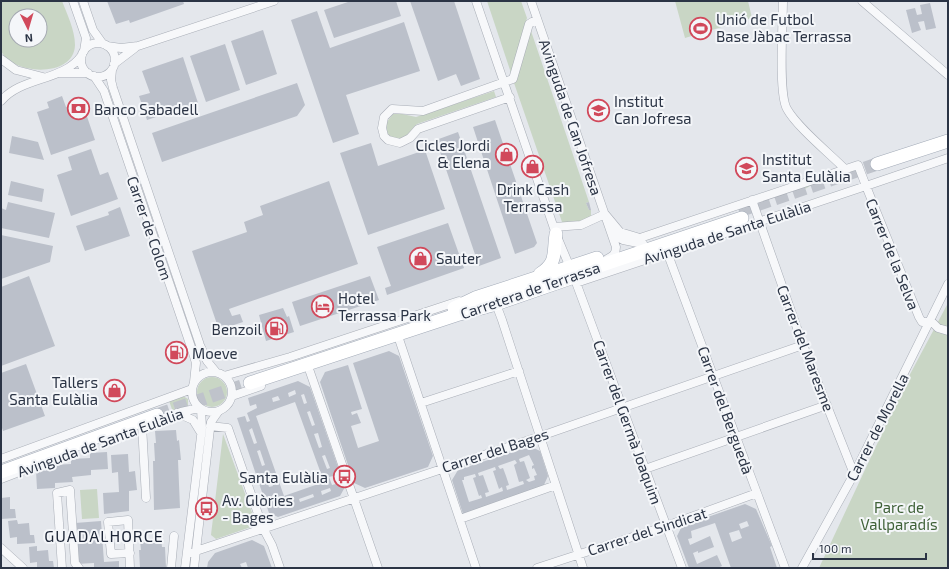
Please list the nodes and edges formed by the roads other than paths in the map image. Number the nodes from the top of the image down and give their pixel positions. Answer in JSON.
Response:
{"nodes":[{"id":1,"x":73,"y":1,"type":"edge"},
{"id":2,"x":83,"y":1,"type":"edge"},
{"id":3,"x":274,"y":1,"type":"edge"},
{"id":4,"x":476,"y":1,"type":"edge"},
{"id":5,"x":531,"y":1,"type":"edge"},
{"id":6,"x":783,"y":1,"type":"edge"},
{"id":7,"x":863,"y":1,"type":"edge"},
{"id":8,"x":537,"y":19,"type":"junction"},
{"id":9,"x":105,"y":45,"type":"junction"},
{"id":10,"x":138,"y":46,"type":"junction"},
{"id":11,"x":83,"y":53,"type":"junction"},
{"id":12,"x":1,"y":59,"type":"edge"},
{"id":13,"x":113,"y":67,"type":"junction"},
{"id":14,"x":57,"y":73,"type":"junction"},
{"id":15,"x":91,"y":75,"type":"junction"},
{"id":16,"x":948,"y":75,"type":"edge"},
{"id":17,"x":46,"y":77,"type":"junction"},
{"id":18,"x":504,"y":82,"type":"junction"},
{"id":19,"x":510,"y":97,"type":"junction"},
{"id":20,"x":1,"y":101,"type":"edge"},
{"id":21,"x":946,"y":148,"type":"edge"},
{"id":22,"x":878,"y":168,"type":"tunnel mouth"},
{"id":23,"x":845,"y":169,"type":"junction"},
{"id":24,"x":866,"y":186,"type":"junction"},
{"id":25,"x":752,"y":200,"type":"junction"},
{"id":26,"x":605,"y":214,"type":"junction"},
{"id":27,"x":760,"y":222,"type":"junction"},
{"id":28,"x":555,"y":231,"type":"junction"},
{"id":29,"x":612,"y":234,"type":"junction"},
{"id":30,"x":643,"y":244,"type":"junction"},
{"id":31,"x":616,"y":252,"type":"junction"},
{"id":32,"x":667,"y":252,"type":"junction"},
{"id":33,"x":578,"y":275,"type":"junction"},
{"id":34,"x":531,"y":280,"type":"junction"},
{"id":35,"x":948,"y":284,"type":"edge"},
{"id":36,"x":475,"y":298,"type":"junction"},
{"id":37,"x":496,"y":304,"type":"junction"},
{"id":38,"x":927,"y":323,"type":"junction"},
{"id":39,"x":945,"y":330,"type":"edge"},
{"id":40,"x":399,"y":339,"type":"junction"},
{"id":41,"x":803,"y":345,"type":"junction"},
{"id":42,"x":309,"y":369,"type":"junction"},
{"id":43,"x":519,"y":371,"type":"junction"},
{"id":44,"x":216,"y":372,"type":"junction"},
{"id":45,"x":224,"y":376,"type":"junction"},
{"id":46,"x":714,"y":377,"type":"junction"},
{"id":47,"x":193,"y":385,"type":"junction"},
{"id":48,"x":232,"y":396,"type":"junction"},
{"id":49,"x":421,"y":403,"type":"junction"},
{"id":50,"x":827,"y":405,"type":"junction"},
{"id":51,"x":621,"y":408,"type":"junction"},
{"id":52,"x":200,"y":409,"type":"junction"},
{"id":53,"x":218,"y":412,"type":"junction"},
{"id":54,"x":176,"y":413,"type":"junction"},
{"id":55,"x":142,"y":425,"type":"junction"},
{"id":56,"x":210,"y":426,"type":"junction"},
{"id":57,"x":201,"y":433,"type":"junction"},
{"id":58,"x":541,"y":436,"type":"junction"},
{"id":59,"x":736,"y":437,"type":"junction"},
{"id":60,"x":1,"y":459,"type":"edge"},
{"id":61,"x":1,"y":465,"type":"edge"},
{"id":62,"x":442,"y":468,"type":"junction"},
{"id":63,"x":645,"y":469,"type":"junction"},
{"id":64,"x":1,"y":472,"type":"edge"},
{"id":65,"x":854,"y":474,"type":"junction"},
{"id":66,"x":1,"y":479,"type":"edge"},
{"id":67,"x":556,"y":485,"type":"junction"},
{"id":68,"x":757,"y":493,"type":"junction"},
{"id":69,"x":354,"y":497,"type":"junction"},
{"id":70,"x":146,"y":498,"type":"dead end"},
{"id":71,"x":460,"y":519,"type":"junction"},
{"id":72,"x":666,"y":526,"type":"junction"},
{"id":73,"x":263,"y":528,"type":"junction"},
{"id":74,"x":174,"y":536,"type":"dead end"},
{"id":75,"x":1,"y":548,"type":"edge"},
{"id":76,"x":196,"y":551,"type":"junction"},
{"id":77,"x":130,"y":553,"type":"junction"},
{"id":78,"x":578,"y":553,"type":"junction"},
{"id":79,"x":187,"y":554,"type":"junction"},
{"id":80,"x":23,"y":568,"type":"edge"},
{"id":81,"x":62,"y":568,"type":"edge"},
{"id":82,"x":79,"y":568,"type":"edge"},
{"id":83,"x":130,"y":568,"type":"edge"},
{"id":84,"x":171,"y":568,"type":"edge"},
{"id":85,"x":185,"y":568,"type":"edge"},
{"id":86,"x":194,"y":568,"type":"edge"},
{"id":87,"x":280,"y":568,"type":"edge"},
{"id":88,"x":378,"y":568,"type":"edge"},
{"id":89,"x":476,"y":568,"type":"edge"},
{"id":90,"x":537,"y":568,"type":"edge"},
{"id":91,"x":583,"y":568,"type":"edge"},
{"id":92,"x":682,"y":568,"type":"edge"},
{"id":93,"x":785,"y":568,"type":"edge"},
{"id":94,"x":802,"y":568,"type":"edge"}],
"edges":[{"from":1,"to":11,"type":"street"},
{"from":2,"to":9,"type":"street"},
{"from":3,"to":10,"type":"street"},
{"from":4,"to":18,"type":"street"},
{"from":5,"to":8,"type":"street","name":"Avinguda de Can Jofresa"},
{"from":6,"to":23,"type":"street"},
{"from":7,"to":16,"type":"street"},
{"from":8,"to":18,"type":"street","name":"Avinguda de Can Jofresa"},
{"from":8,"to":26,"type":"street","name":"Avinguda de Can Jofresa"},
{"from":9,"to":10,"type":"street"},
{"from":9,"to":11,"type":"street"},
{"from":9,"to":13,"type":"street"},
{"from":10,"to":13,"type":"street"},
{"from":11,"to":14,"type":"street"},
{"from":11,"to":15,"type":"street"},
{"from":12,"to":17,"type":"street"},
{"from":13,"to":15,"type":"street"},
{"from":13,"to":44,"type":"street","name":"Carrer de Colom"},
{"from":14,"to":15,"type":"street"},
{"from":14,"to":17,"type":"street"},
{"from":15,"to":47,"type":"street","name":"Carrer de Colom"},
{"from":17,"to":20,"type":"street"},
{"from":18,"to":19,"type":"street"},
{"from":18,"to":19,"type":"street"},
{"from":19,"to":28,"type":"street"},
{"from":21,"to":22,"type":"main road"},
{"from":21,"to":24,"type":"street","name":"Avinguda de Santa Eulàlia"},
{"from":23,"to":24,"type":"street","name":"Avinguda de Santa Eulàlia"},
{"from":23,"to":25,"type":"street","name":"Avinguda de Santa Eulàlia"},
{"from":24,"to":27,"type":"street","name":"Avinguda de Santa Eulàlia"},
{"from":24,"to":38,"type":"street","name":"Carrer de la Selva"},
{"from":25,"to":26,"type":"street","name":"Avinguda de Santa Eulàlia"},
{"from":25,"to":27,"type":"street"},
{"from":26,"to":28,"type":"street","name":"Avinguda de Can Jofresa"},
{"from":26,"to":29,"type":"street","name":"Avinguda de Can Jofresa"},
{"from":27,"to":32,"type":"street","name":"Avinguda de Santa Eulàlia"},
{"from":27,"to":41,"type":"street","name":"Carrer del Maresme"},
{"from":28,"to":33,"type":"street"},
{"from":28,"to":34,"type":"main road"},
{"from":29,"to":30,"type":"street"},
{"from":29,"to":31,"type":"street","name":"Avinguda de Can Jofresa"},
{"from":30,"to":31,"type":"main road","name":"Carretera de Terrassa"},
{"from":30,"to":33,"type":"main road","name":"Carretera de Terrassa"},
{"from":31,"to":33,"type":"main road","name":"Carretera de Terrassa"},
{"from":32,"to":33,"type":"street","name":"Avinguda de Santa Eulàlia"},
{"from":32,"to":46,"type":"street","name":"Carrer del Berguedà"},
{"from":33,"to":34,"type":"main road","name":"Carretera de Terrassa"},
{"from":33,"to":37,"type":"main road","name":"Carretera de Terrassa"},
{"from":33,"to":51,"type":"street","name":"Carrer del Germà Joaquim"},
{"from":34,"to":36,"type":"main road","name":"Carretera de Terrassa"},
{"from":35,"to":38,"type":"street","name":"Carrer de Morella"},
{"from":36,"to":37,"type":"main road","name":"Carretera de Terrassa"},
{"from":36,"to":45,"type":"street"},
{"from":37,"to":40,"type":"street"},
{"from":37,"to":43,"type":"street"},
{"from":38,"to":39,"type":"street"},
{"from":38,"to":65,"type":"street","name":"Carrer de Morella"},
{"from":40,"to":42,"type":"street"},
{"from":40,"to":49,"type":"street"},
{"from":41,"to":46,"type":"street","name":"Carrer del Bages"},
{"from":41,"to":50,"type":"street","name":"Carrer del Maresme"},
{"from":42,"to":48,"type":"street"},
{"from":42,"to":69,"type":"street"},
{"from":43,"to":49,"type":"street"},
{"from":43,"to":58,"type":"street"},
{"from":44,"to":45,"type":"street"},
{"from":44,"to":47,"type":"street"},
{"from":45,"to":48,"type":"street"},
{"from":46,"to":51,"type":"street","name":"Carrer del Bages"},
{"from":46,"to":59,"type":"street","name":"Carrer del Berguedà"},
{"from":47,"to":52,"type":"street"},
{"from":47,"to":60,"type":"street","name":"Avinguda de Santa Eulàlia"},
{"from":48,"to":53,"type":"street"},
{"from":49,"to":62,"type":"street"},
{"from":50,"to":59,"type":"street"},
{"from":50,"to":65,"type":"street","name":"Carrer del Maresme"},
{"from":51,"to":58,"type":"street","name":"Carrer del Bages"},
{"from":51,"to":63,"type":"street","name":"Carrer del Germà Joaquim"},
{"from":52,"to":53,"type":"street"},
{"from":52,"to":54,"type":"street","name":"Avinguda de Santa Eulàlia"},
{"from":52,"to":57,"type":"street"},
{"from":53,"to":56,"type":"street"},
{"from":54,"to":55,"type":"street","name":"Avinguda de Santa Eulàlia"},
{"from":54,"to":57,"type":"street"},
{"from":55,"to":66,"type":"street","name":"Avinguda de Santa Eulàlia"},
{"from":55,"to":70,"type":"street"},
{"from":56,"to":73,"type":"street"},
{"from":56,"to":76,"type":"street"},
{"from":57,"to":79,"type":"street"},
{"from":58,"to":62,"type":"street","name":"Carrer del Bages"},
{"from":58,"to":67,"type":"street"},
{"from":59,"to":63,"type":"street"},
{"from":59,"to":68,"type":"street","name":"Carrer del Berguedà"},
{"from":61,"to":64,"type":"main road"},
{"from":62,"to":69,"type":"street","name":"Carrer del Bages"},
{"from":62,"to":71,"type":"street"},
{"from":63,"to":72,"type":"street","name":"Carrer del Germà Joaquim"},
{"from":65,"to":94,"type":"street","name":"Carrer de Morella"},
{"from":67,"to":71,"type":"street"},
{"from":67,"to":78,"type":"street"},
{"from":68,"to":72,"type":"street","name":"Carrer del Sindicat"},
{"from":68,"to":93,"type":"street","name":"Carrer del Berguedà"},
{"from":69,"to":73,"type":"street","name":"Carrer del Bages"},
{"from":69,"to":88,"type":"street"},
{"from":71,"to":89,"type":"street"},
{"from":72,"to":78,"type":"street","name":"Carrer del Sindicat"},
{"from":72,"to":92,"type":"street","name":"Carrer del Germà Joaquim"},
{"from":73,"to":76,"type":"street","name":"Carrer del Bages"},
{"from":73,"to":87,"type":"street"},
{"from":74,"to":84,"type":"street"},
{"from":75,"to":80,"type":"street"},
{"from":76,"to":79,"type":"street","name":"Carrer del Bages"},
{"from":76,"to":86,"type":"street"},
{"from":77,"to":77,"type":"street"},
{"from":77,"to":83,"type":"street"},
{"from":78,"to":90,"type":"street","name":"Carrer del Sindicat"},
{"from":78,"to":91,"type":"street"},
{"from":79,"to":85,"type":"street"},
{"from":81,"to":82,"type":"street"}]}
